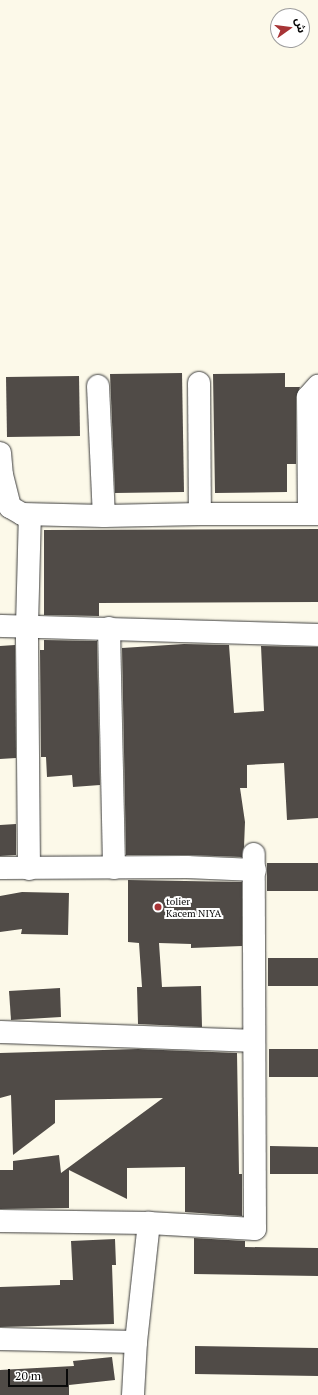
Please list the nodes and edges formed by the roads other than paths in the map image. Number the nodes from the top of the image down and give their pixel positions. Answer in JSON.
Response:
{"nodes":[{"id":1,"x":199,"y":383,"type":"dead end"},
{"id":2,"x":98,"y":386,"type":"dead end"},
{"id":3,"x":318,"y":386,"type":"edge"},
{"id":4,"x":0,"y":453,"type":"edge"},
{"id":5,"x":200,"y":514,"type":"junction"},
{"id":6,"x":313,"y":514,"type":"edge"},
{"id":7,"x":30,"y":515,"type":"junction"},
{"id":8,"x":104,"y":516,"type":"junction"},
{"id":9,"x":0,"y":626,"type":"edge"},
{"id":10,"x":27,"y":626,"type":"junction"},
{"id":11,"x":109,"y":628,"type":"junction"},
{"id":12,"x":318,"y":635,"type":"edge"},
{"id":13,"x":0,"y":868,"type":"edge"},
{"id":14,"x":114,"y":868,"type":"junction"},
{"id":15,"x":30,"y":869,"type":"junction"},
{"id":16,"x":0,"y":1032,"type":"edge"},
{"id":17,"x":254,"y":1041,"type":"junction"},
{"id":18,"x":0,"y":1221,"type":"edge"},
{"id":19,"x":149,"y":1223,"type":"junction"},
{"id":20,"x":0,"y":1339,"type":"edge"},
{"id":21,"x":136,"y":1342,"type":"junction"},
{"id":22,"x":133,"y":1395,"type":"edge"}],
"edges":[{"from":1,"to":5,"type":"street"},
{"from":2,"to":8,"type":"street"},
{"from":3,"to":6,"type":"street"},
{"from":4,"to":7,"type":"street"},
{"from":5,"to":6,"type":"street"},
{"from":5,"to":8,"type":"street"},
{"from":7,"to":8,"type":"street"},
{"from":7,"to":10,"type":"street"},
{"from":9,"to":10,"type":"street"},
{"from":10,"to":11,"type":"street"},
{"from":10,"to":15,"type":"street"},
{"from":11,"to":12,"type":"street"},
{"from":11,"to":14,"type":"street"},
{"from":13,"to":15,"type":"street"},
{"from":14,"to":15,"type":"street"},
{"from":14,"to":17,"type":"street"},
{"from":16,"to":17,"type":"street"},
{"from":17,"to":19,"type":"street"},
{"from":18,"to":19,"type":"street"},
{"from":19,"to":21,"type":"street"},
{"from":20,"to":21,"type":"street"},
{"from":21,"to":22,"type":"street"}]}
